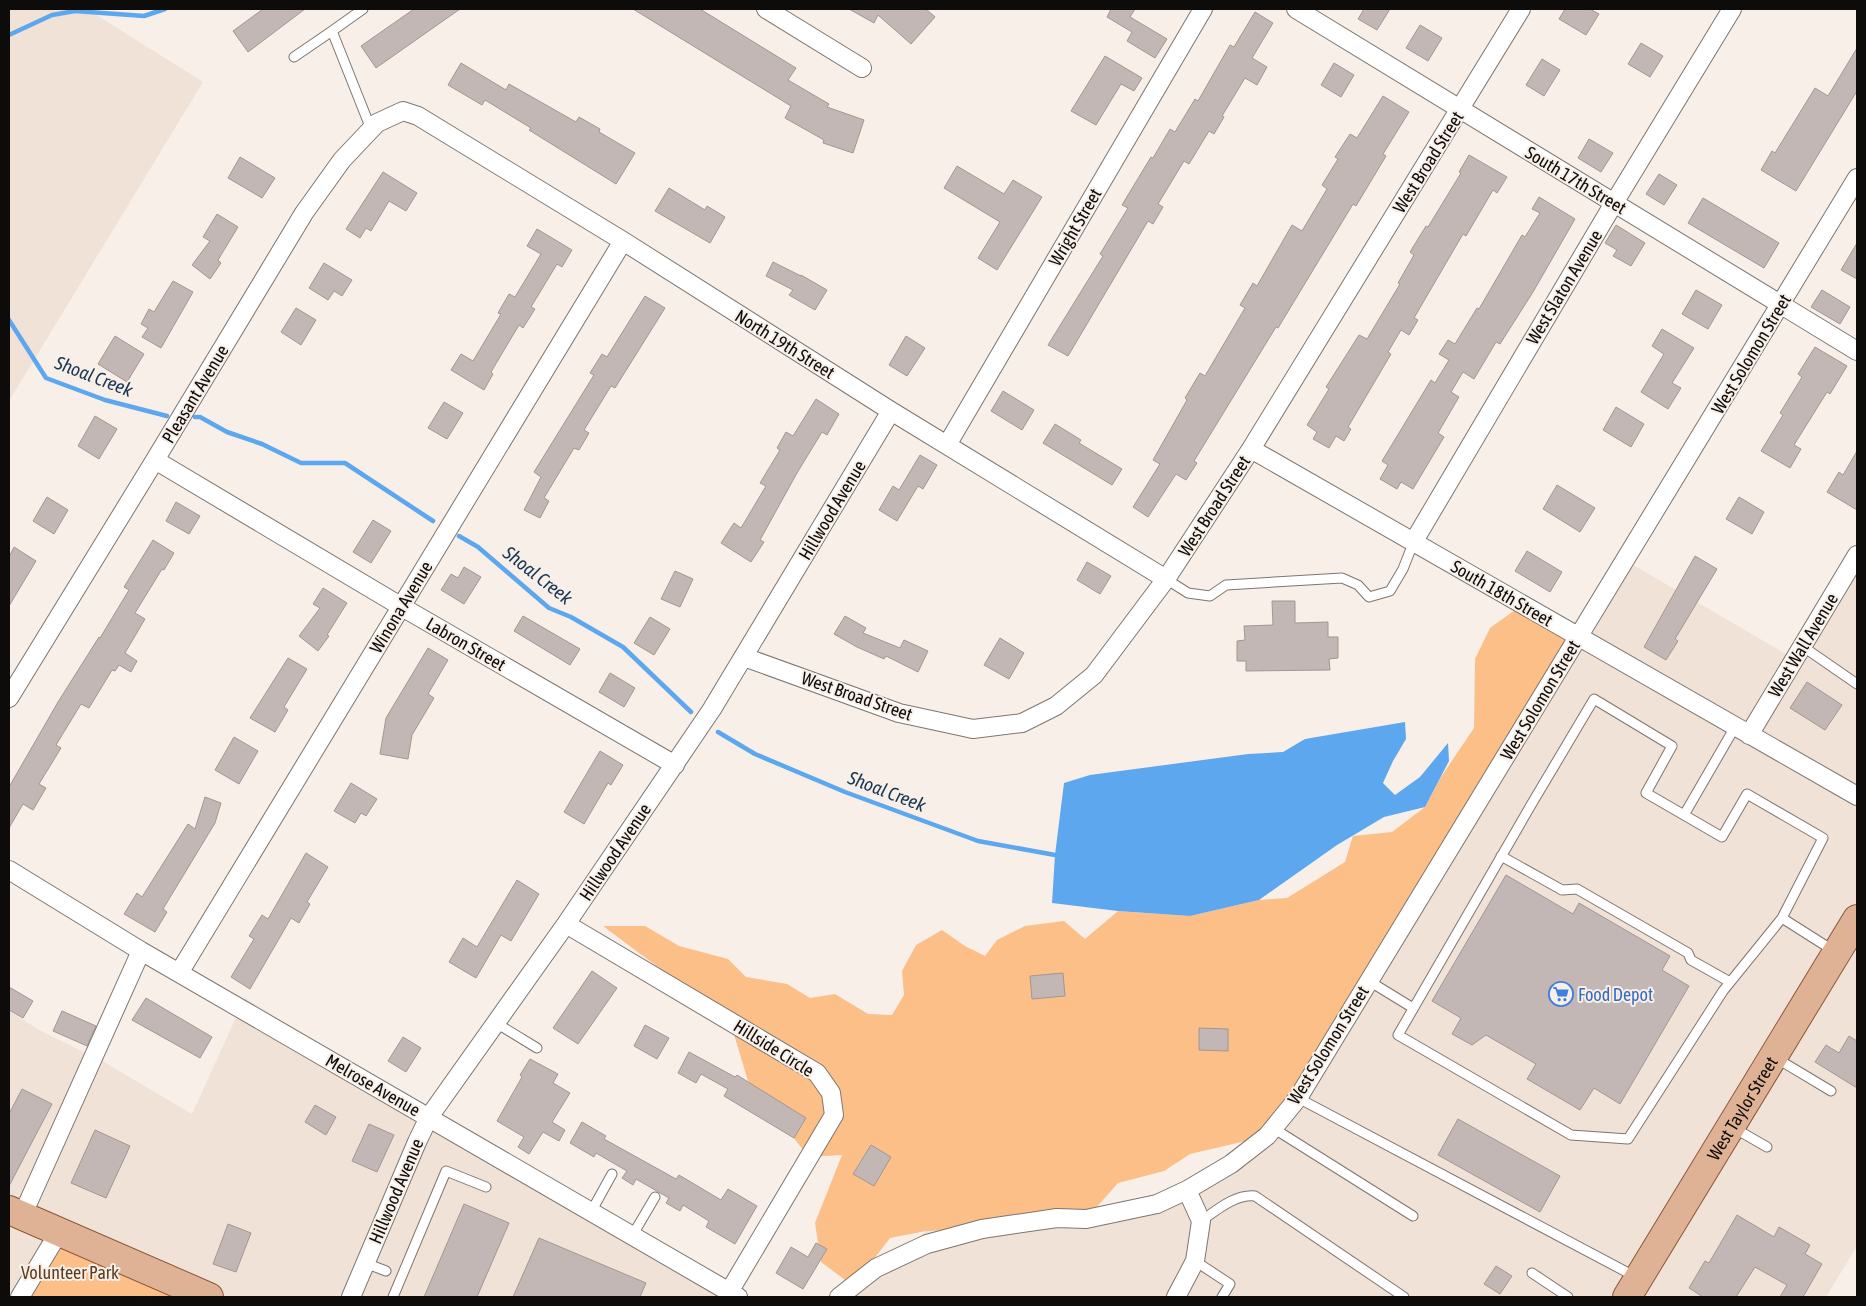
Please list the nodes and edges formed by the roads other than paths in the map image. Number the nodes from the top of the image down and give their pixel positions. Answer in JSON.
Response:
{"nodes":[{"id":1,"x":363,"y":9,"type":"edge"},
{"id":2,"x":766,"y":9,"type":"edge"},
{"id":3,"x":1203,"y":9,"type":"edge"},
{"id":4,"x":1296,"y":9,"type":"edge"},
{"id":5,"x":1521,"y":9,"type":"edge"},
{"id":6,"x":1732,"y":9,"type":"edge"},
{"id":7,"x":332,"y":31,"type":"junction"},
{"id":8,"x":294,"y":58,"type":"dead end"},
{"id":9,"x":862,"y":68,"type":"dead end"},
{"id":10,"x":1460,"y":110,"type":"junction"},
{"id":11,"x":403,"y":111,"type":"joint"},
{"id":12,"x":371,"y":129,"type":"junction"},
{"id":13,"x":1857,"y":178,"type":"edge"},
{"id":14,"x":1614,"y":203,"type":"junction"},
{"id":15,"x":623,"y":241,"type":"junction"},
{"id":16,"x":1781,"y":305,"type":"junction"},
{"id":17,"x":1857,"y":351,"type":"edge"},
{"id":18,"x":891,"y":411,"type":"junction"},
{"id":19,"x":947,"y":445,"type":"junction"},
{"id":20,"x":1251,"y":448,"type":"junction"},
{"id":21,"x":155,"y":460,"type":"junction"},
{"id":22,"x":1414,"y":542,"type":"junction"},
{"id":23,"x":1857,"y":555,"type":"edge"},
{"id":24,"x":1166,"y":579,"type":"junction"},
{"id":25,"x":402,"y":607,"type":"junction"},
{"id":26,"x":1578,"y":637,"type":"junction"},
{"id":27,"x":1802,"y":646,"type":"junction"},
{"id":28,"x":744,"y":658,"type":"junction"},
{"id":29,"x":1857,"y":684,"type":"edge"},
{"id":30,"x":9,"y":698,"type":"edge"},
{"id":31,"x":1742,"y":731,"type":"junction"},
{"id":32,"x":675,"y":765,"type":"junction"},
{"id":33,"x":1857,"y":796,"type":"edge"},
{"id":34,"x":1684,"y":815,"type":"junction"},
{"id":35,"x":1501,"y":856,"type":"junction"},
{"id":36,"x":9,"y":870,"type":"edge"},
{"id":37,"x":1782,"y":918,"type":"junction"},
{"id":38,"x":1857,"y":919,"type":"edge"},
{"id":39,"x":566,"y":924,"type":"junction"},
{"id":40,"x":1843,"y":947,"type":"junction"},
{"id":41,"x":142,"y":951,"type":"junction"},
{"id":42,"x":179,"y":973,"type":"junction"},
{"id":43,"x":1369,"y":981,"type":"junction"},
{"id":44,"x":1730,"y":982,"type":"junction"},
{"id":45,"x":1413,"y":1008,"type":"junction"},
{"id":46,"x":496,"y":1023,"type":"junction"},
{"id":47,"x":537,"y":1048,"type":"dead end"},
{"id":48,"x":1774,"y":1056,"type":"junction"},
{"id":49,"x":1831,"y":1091,"type":"dead end"},
{"id":50,"x":1298,"y":1098,"type":"junction"},
{"id":51,"x":429,"y":1117,"type":"junction"},
{"id":52,"x":1731,"y":1126,"type":"junction"},
{"id":53,"x":1273,"y":1128,"type":"junction"},
{"id":54,"x":1767,"y":1147,"type":"dead end"},
{"id":55,"x":612,"y":1174,"type":"dead end"},
{"id":56,"x":486,"y":1187,"type":"dead end"},
{"id":57,"x":1187,"y":1190,"type":"junction"},
{"id":58,"x":655,"y":1197,"type":"dead end"},
{"id":59,"x":591,"y":1212,"type":"junction"},
{"id":60,"x":15,"y":1213,"type":"edge"},
{"id":61,"x":1413,"y":1216,"type":"dead end"},
{"id":62,"x":1201,"y":1220,"type":"junction"},
{"id":63,"x":59,"y":1232,"type":"junction"},
{"id":64,"x":632,"y":1236,"type":"junction"},
{"id":65,"x":1195,"y":1261,"type":"junction"},
{"id":66,"x":366,"y":1263,"type":"junction"},
{"id":67,"x":386,"y":1271,"type":"dead end"},
{"id":68,"x":1532,"y":1273,"type":"dead end"},
{"id":69,"x":1634,"y":1291,"type":"edge"},
{"id":70,"x":733,"y":1294,"type":"edge"},
{"id":71,"x":1178,"y":1296,"type":"edge"},
{"id":72,"x":20,"y":1297,"type":"edge"},
{"id":73,"x":208,"y":1297,"type":"edge"},
{"id":74,"x":351,"y":1297,"type":"edge"},
{"id":75,"x":393,"y":1297,"type":"edge"},
{"id":76,"x":839,"y":1297,"type":"edge"},
{"id":77,"x":1222,"y":1297,"type":"edge"},
{"id":78,"x":1404,"y":1297,"type":"edge"},
{"id":79,"x":1568,"y":1297,"type":"edge"}],
"edges":[{"from":1,"to":7,"type":"lane"},
{"from":2,"to":9,"type":"street"},
{"from":3,"to":19,"type":"street","name":"Wright Street"},
{"from":4,"to":10,"type":"street","name":"South 17th Street"},
{"from":5,"to":10,"type":"street","name":"West Broad Street"},
{"from":6,"to":14,"type":"street","name":"West Slaton Avenue"},
{"from":7,"to":8,"type":"lane"},
{"from":7,"to":12,"type":"lane"},
{"from":10,"to":14,"type":"street","name":"South 17th Street"},
{"from":10,"to":20,"type":"street","name":"West Broad Street"},
{"from":11,"to":12,"type":"street","name":"Pleasant Avenue"},
{"from":11,"to":15,"type":"street","name":"North 19th Street"},
{"from":12,"to":21,"type":"street","name":"Pleasant Avenue"},
{"from":13,"to":16,"type":"street","name":"West Solomon Street"},
{"from":14,"to":16,"type":"street","name":"South 17th Street"},
{"from":14,"to":22,"type":"street","name":"West Slaton Avenue"},
{"from":15,"to":18,"type":"street","name":"North 19th Street"},
{"from":15,"to":25,"type":"street","name":"Winona Avenue"},
{"from":16,"to":17,"type":"street","name":"South 17th Street"},
{"from":16,"to":26,"type":"street","name":"West Solomon Street"},
{"from":18,"to":19,"type":"street","name":"North 19th Street"},
{"from":18,"to":28,"type":"street","name":"Hillwood Avenue"},
{"from":19,"to":24,"type":"street","name":"North 19th Street"},
{"from":20,"to":22,"type":"street","name":"South 18th Street"},
{"from":20,"to":24,"type":"street","name":"West Broad Street"},
{"from":21,"to":25,"type":"street","name":"Labron Street"},
{"from":21,"to":30,"type":"street","name":"Pleasant Avenue"},
{"from":22,"to":24,"type":"lane"},
{"from":22,"to":26,"type":"street","name":"South 18th Street"},
{"from":23,"to":27,"type":"street","name":"West Wall Avenue"},
{"from":24,"to":28,"type":"street","name":"West Broad Street"},
{"from":25,"to":32,"type":"street","name":"Labron Street"},
{"from":25,"to":42,"type":"street","name":"Winona Avenue"},
{"from":26,"to":31,"type":"street","name":"South 18th Street"},
{"from":26,"to":43,"type":"street","name":"West Solomon Street"},
{"from":27,"to":29,"type":"lane"},
{"from":27,"to":31,"type":"street","name":"West Wall Avenue"},
{"from":28,"to":32,"type":"street","name":"Hillwood Avenue"},
{"from":31,"to":33,"type":"street","name":"South 18th Street"},
{"from":31,"to":34,"type":"lane"},
{"from":32,"to":39,"type":"street","name":"Hillwood Avenue"},
{"from":34,"to":35,"type":"lane"},
{"from":34,"to":37,"type":"lane"},
{"from":35,"to":44,"type":"lane"},
{"from":35,"to":45,"type":"lane"},
{"from":36,"to":41,"type":"street","name":"Melrose Avenue"},
{"from":37,"to":40,"type":"lane"},
{"from":37,"to":44,"type":"lane"},
{"from":38,"to":40,"type":"main road","name":"West Taylor Street"},
{"from":39,"to":46,"type":"street","name":"Hillwood Avenue"},
{"from":39,"to":70,"type":"street","name":"Hillside Circle"},
{"from":40,"to":48,"type":"main road","name":"West Taylor Street"},
{"from":41,"to":42,"type":"street","name":"Melrose Avenue"},
{"from":41,"to":60,"type":"street"},
{"from":42,"to":51,"type":"street","name":"Melrose Avenue"},
{"from":43,"to":45,"type":"lane"},
{"from":43,"to":50,"type":"street","name":"West Solomon Street"},
{"from":44,"to":45,"type":"lane"},
{"from":46,"to":47,"type":"lane"},
{"from":46,"to":51,"type":"street","name":"Hillwood Avenue"},
{"from":48,"to":49,"type":"lane"},
{"from":48,"to":52,"type":"main road","name":"West Taylor Street"},
{"from":50,"to":53,"type":"street","name":"West Solomon Street"},
{"from":50,"to":69,"type":"lane"},
{"from":51,"to":59,"type":"street","name":"Melrose Avenue"},
{"from":51,"to":66,"type":"street","name":"Hillwood Avenue"},
{"from":52,"to":54,"type":"lane"},
{"from":52,"to":69,"type":"main road","name":"West Taylor Street"},
{"from":53,"to":57,"type":"street","name":"West Solomon Street"},
{"from":53,"to":61,"type":"lane"},
{"from":55,"to":59,"type":"lane"},
{"from":56,"to":75,"type":"lane"},
{"from":57,"to":62,"type":"street"},
{"from":57,"to":76,"type":"street","name":"West Solomon Street"},
{"from":58,"to":64,"type":"lane"},
{"from":59,"to":64,"type":"street","name":"Melrose Avenue"},
{"from":60,"to":63,"type":"main road"},
{"from":62,"to":65,"type":"street"},
{"from":62,"to":78,"type":"lane"},
{"from":63,"to":72,"type":"street"},
{"from":63,"to":73,"type":"main road"},
{"from":64,"to":70,"type":"street","name":"Melrose Avenue"},
{"from":65,"to":71,"type":"street"},
{"from":65,"to":77,"type":"lane"},
{"from":66,"to":67,"type":"lane"},
{"from":66,"to":74,"type":"street","name":"Hillwood Avenue"},
{"from":68,"to":79,"type":"lane"}]}
